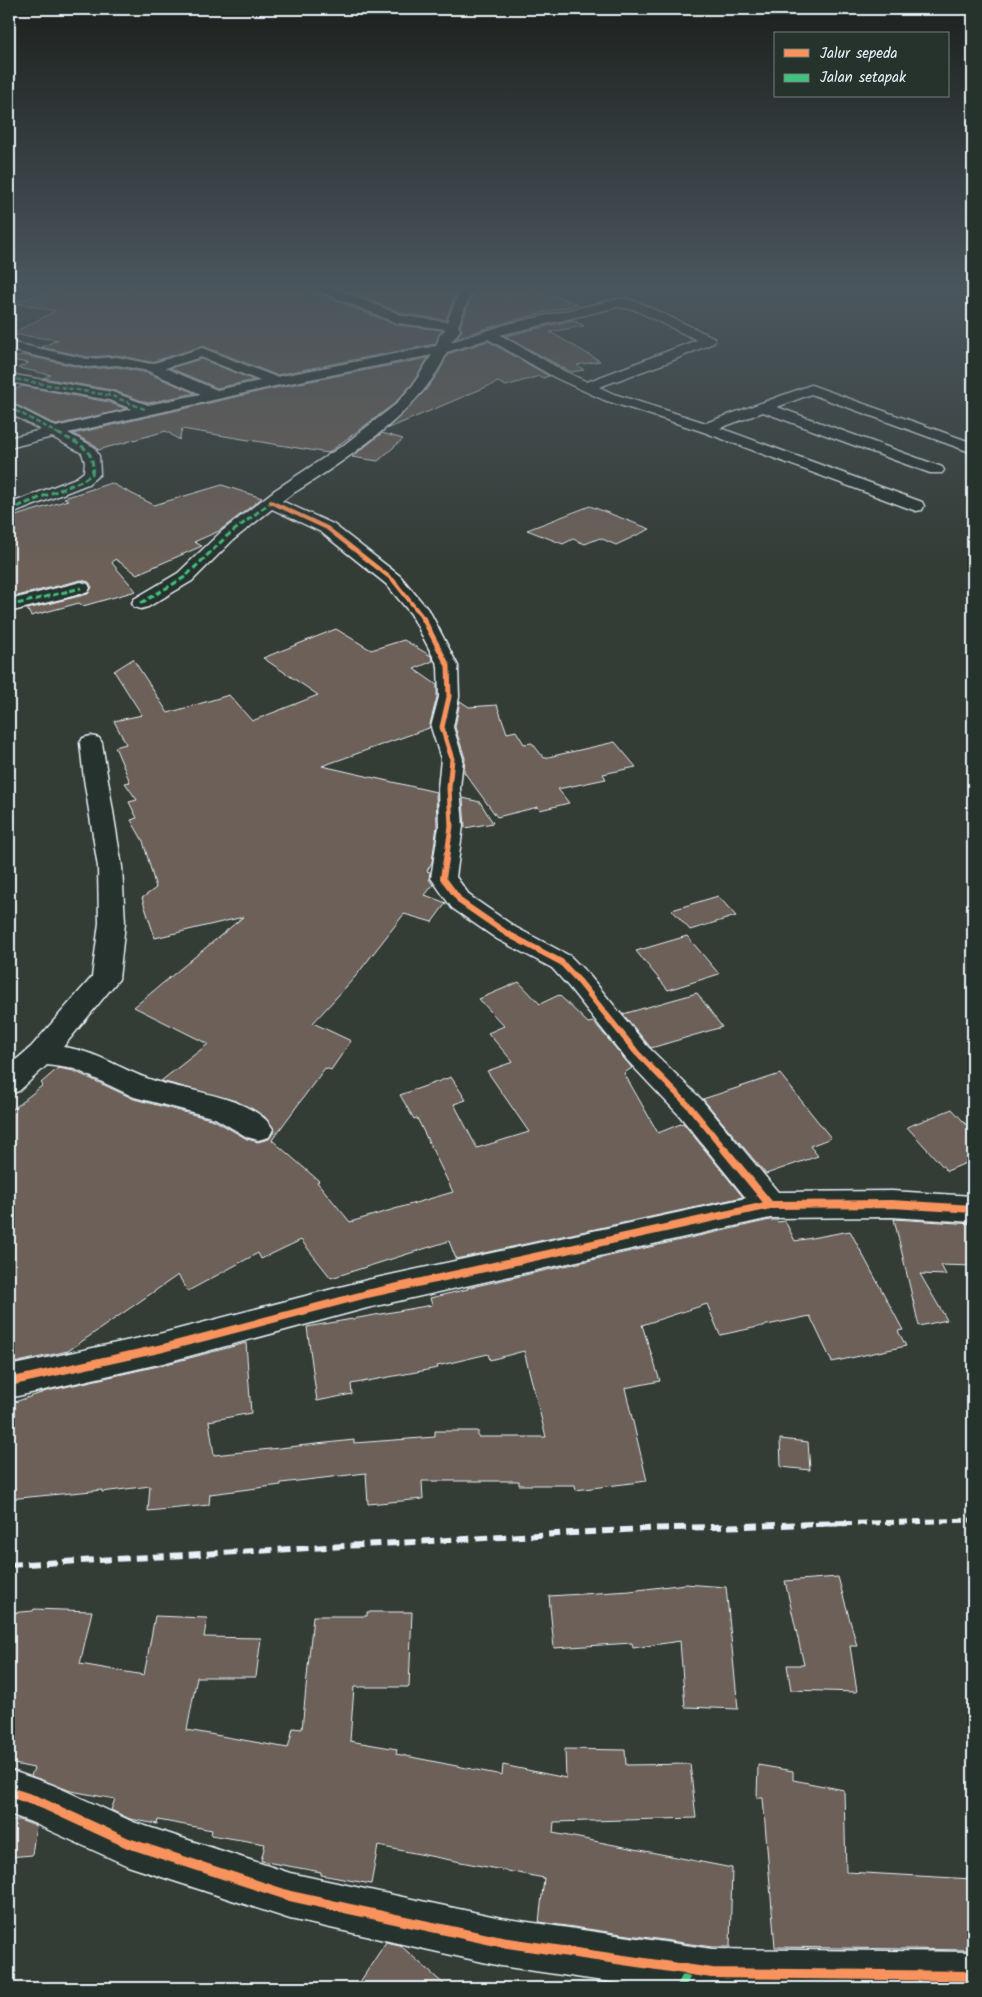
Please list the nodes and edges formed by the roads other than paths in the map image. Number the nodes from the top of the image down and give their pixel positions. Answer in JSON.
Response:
{"nodes":[{"id":1,"x":16,"y":379,"type":"edge"},
{"id":2,"x":179,"y":379,"type":"edge"},
{"id":3,"x":268,"y":379,"type":"edge"},
{"id":4,"x":289,"y":379,"type":"edge"},
{"id":5,"x":424,"y":379,"type":"edge"},
{"id":6,"x":572,"y":379,"type":"edge"},
{"id":7,"x":607,"y":379,"type":"edge"},
{"id":8,"x":275,"y":382,"type":"junction"},
{"id":9,"x":586,"y":387,"type":"junction"},
{"id":10,"x":216,"y":395,"type":"junction"},
{"id":11,"x":9,"y":407,"type":"edge"},
{"id":12,"x":764,"y":407,"type":"junction"},
{"id":13,"x":147,"y":410,"type":"junction"},
{"id":14,"x":706,"y":428,"type":"junction"},
{"id":15,"x":53,"y":432,"type":"junction"},
{"id":16,"x":9,"y":443,"type":"edge"},
{"id":17,"x":973,"y":448,"type":"edge"},
{"id":18,"x":936,"y":470,"type":"dead end"},
{"id":19,"x":271,"y":502,"type":"junction"},
{"id":20,"x":916,"y":506,"type":"dead end"},
{"id":21,"x":9,"y":510,"type":"edge"},
{"id":22,"x":81,"y":588,"type":"dead end"},
{"id":23,"x":141,"y":603,"type":"dead end"},
{"id":24,"x":9,"y":606,"type":"edge"},
{"id":25,"x":91,"y":743,"type":"dead end"},
{"id":26,"x":41,"y":1054,"type":"junction"},
{"id":27,"x":9,"y":1083,"type":"edge"},
{"id":28,"x":258,"y":1129,"type":"dead end"},
{"id":29,"x":770,"y":1205,"type":"junction"},
{"id":30,"x":973,"y":1208,"type":"edge"},
{"id":31,"x":9,"y":1382,"type":"edge"},
{"id":32,"x":9,"y":1792,"type":"edge"},
{"id":33,"x":973,"y":1976,"type":"edge"},
{"id":34,"x":685,"y":1979,"type":"edge"},
{"id":35,"x":920,"y":1982,"type":"edge"}],
"edges":[{"from":1,"to":13,"type":"street"},
{"from":2,"to":10,"type":"street"},
{"from":3,"to":8,"type":"street"},
{"from":4,"to":8,"type":"street"},
{"from":5,"to":19,"type":"street"},
{"from":6,"to":9,"type":"street"},
{"from":7,"to":9,"type":"street"},
{"from":8,"to":10,"type":"street"},
{"from":9,"to":14,"type":"street"},
{"from":10,"to":13,"type":"street"},
{"from":11,"to":15,"type":"street"},
{"from":12,"to":14,"type":"street"},
{"from":12,"to":17,"type":"street"},
{"from":12,"to":18,"type":"street"},
{"from":13,"to":15,"type":"street"},
{"from":14,"to":20,"type":"street"},
{"from":15,"to":16,"type":"street"},
{"from":15,"to":21,"type":"street"},
{"from":19,"to":23,"type":"street"},
{"from":19,"to":29,"type":"street"},
{"from":22,"to":24,"type":"street"},
{"from":25,"to":26,"type":"street"},
{"from":26,"to":27,"type":"street"},
{"from":26,"to":28,"type":"street"},
{"from":29,"to":30,"type":"street"},
{"from":29,"to":31,"type":"street"},
{"from":32,"to":34,"type":"street"},
{"from":33,"to":35,"type":"street"},
{"from":34,"to":35,"type":"street"}]}
